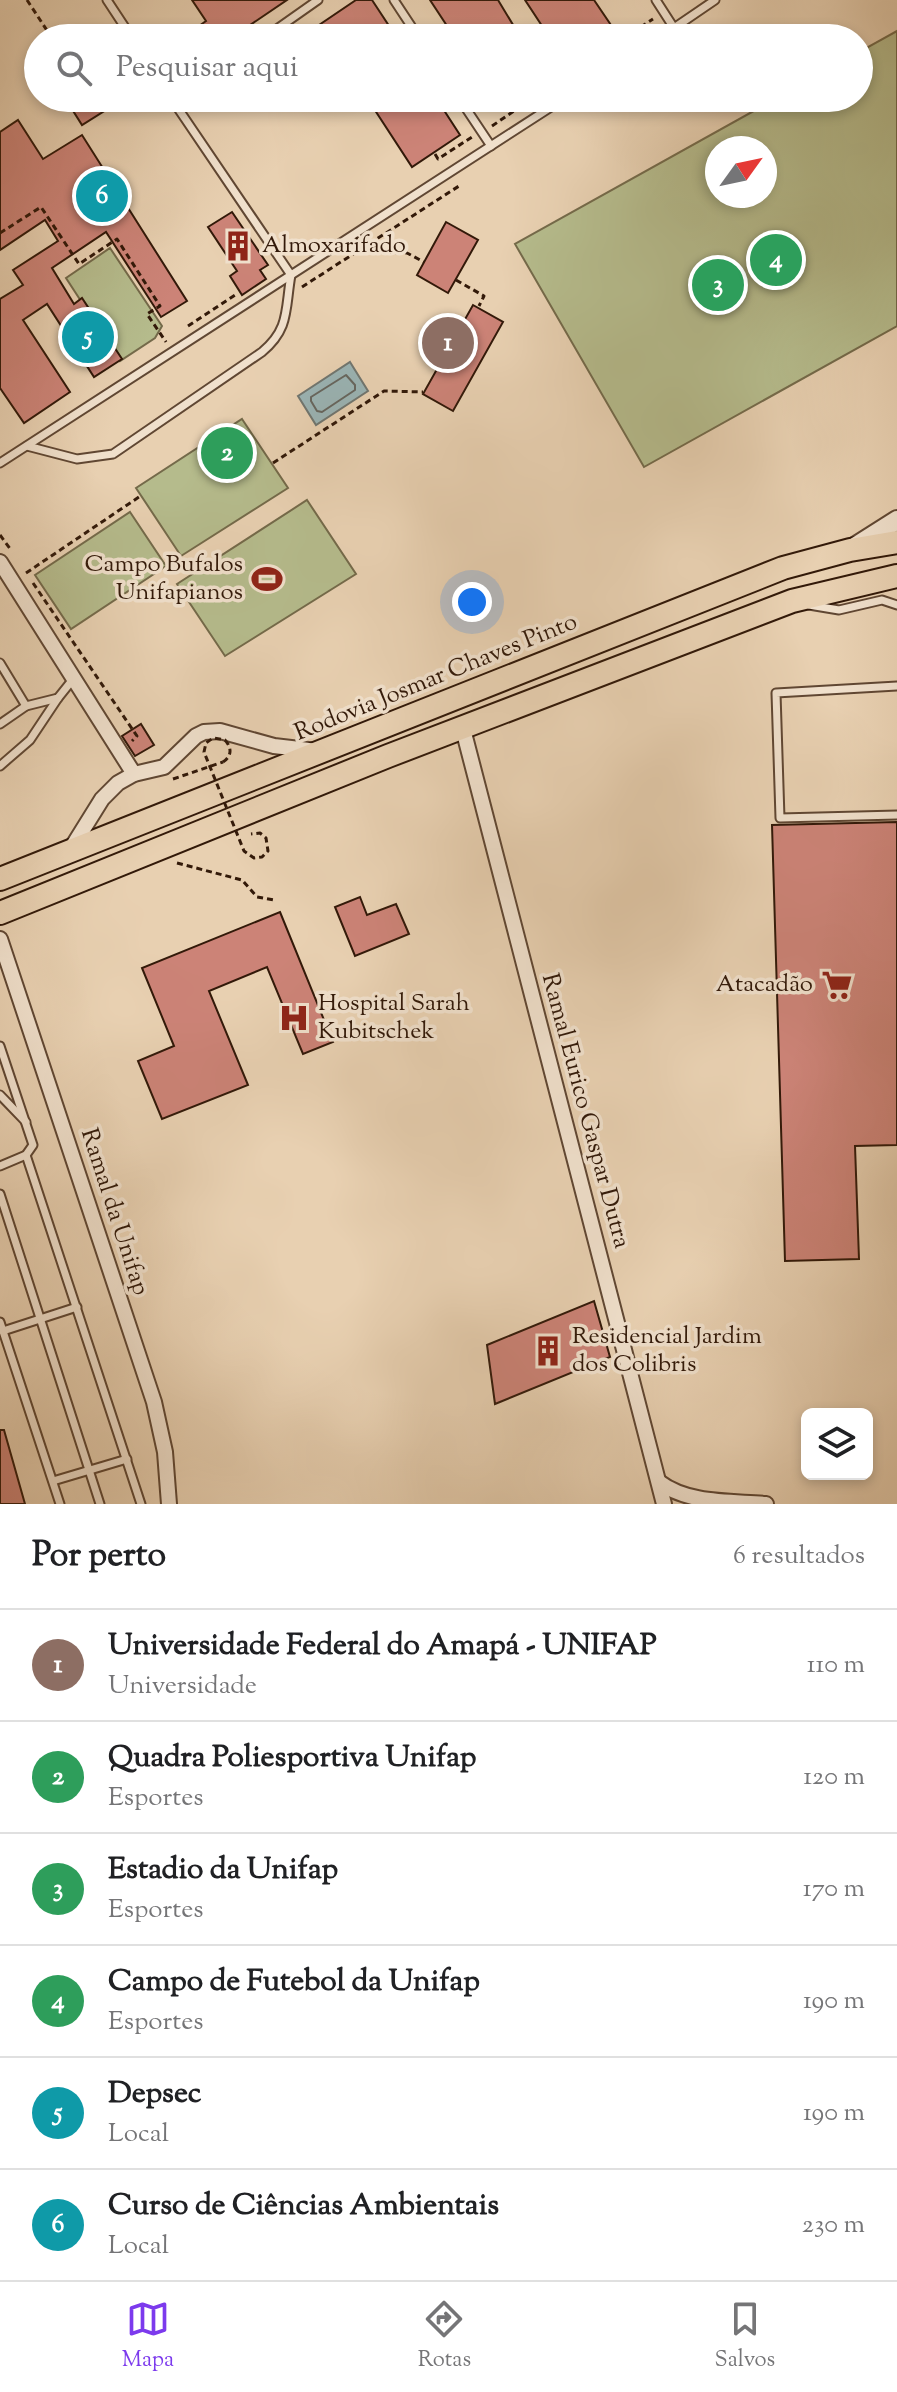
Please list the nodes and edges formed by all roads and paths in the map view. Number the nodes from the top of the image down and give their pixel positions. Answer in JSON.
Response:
{"nodes":[{"id":1,"x":27,"y":0,"type":"edge"},
{"id":2,"x":107,"y":0,"type":"edge"},
{"id":3,"x":318,"y":0,"type":"edge"},
{"id":4,"x":394,"y":0,"type":"edge"},
{"id":5,"x":656,"y":0,"type":"edge"},
{"id":6,"x":715,"y":0,"type":"edge"},
{"id":7,"x":656,"y":16,"type":"dead end"},
{"id":8,"x":43,"y":24,"type":"edge"},
{"id":9,"x":123,"y":24,"type":"edge"},
{"id":10,"x":284,"y":24,"type":"edge"},
{"id":11,"x":410,"y":24,"type":"edge"},
{"id":12,"x":644,"y":24,"type":"edge"},
{"id":13,"x":671,"y":24,"type":"edge"},
{"id":14,"x":680,"y":24,"type":"edge"},
{"id":15,"x":184,"y":112,"type":"edge"},
{"id":16,"x":468,"y":112,"type":"edge"},
{"id":17,"x":512,"y":112,"type":"edge"},
{"id":18,"x":543,"y":112,"type":"edge"},
{"id":19,"x":492,"y":126,"type":"dead end"},
{"id":20,"x":472,"y":137,"type":"dead end"},
{"id":21,"x":491,"y":146,"type":"junction"},
{"id":22,"x":435,"y":154,"type":"dead end"},
{"id":23,"x":459,"y":186,"type":"dead end"},
{"id":24,"x":0,"y":233,"type":"edge"},
{"id":25,"x":371,"y":243,"type":"junction"},
{"id":26,"x":424,"y":262,"type":"dead end"},
{"id":27,"x":291,"y":275,"type":"junction"},
{"id":28,"x":456,"y":280,"type":"dead end"},
{"id":29,"x":302,"y":287,"type":"dead end"},
{"id":30,"x":479,"y":306,"type":"dead end"},
{"id":31,"x":166,"y":342,"type":"dead end"},
{"id":32,"x":423,"y":392,"type":"dead end"},
{"id":33,"x":27,"y":446,"type":"junction"},
{"id":34,"x":0,"y":463,"type":"edge"},
{"id":35,"x":273,"y":463,"type":"dead end"},
{"id":36,"x":139,"y":497,"type":"dead end"},
{"id":37,"x":897,"y":520,"type":"edge"},
{"id":38,"x":0,"y":535,"type":"edge"},
{"id":39,"x":897,"y":542,"type":"edge"},
{"id":40,"x":850,"y":550,"type":"junction"},
{"id":41,"x":17,"y":560,"type":"dead end"},
{"id":42,"x":1,"y":566,"type":"edge"},
{"id":43,"x":897,"y":576,"type":"edge"},
{"id":44,"x":792,"y":601,"type":"junction"},
{"id":45,"x":897,"y":605,"type":"edge"},
{"id":46,"x":0,"y":663,"type":"edge"},
{"id":47,"x":74,"y":678,"type":"junction"},
{"id":48,"x":897,"y":686,"type":"edge"},
{"id":49,"x":58,"y":698,"type":"junction"},
{"id":50,"x":26,"y":706,"type":"junction"},
{"id":51,"x":0,"y":724,"type":"edge"},
{"id":52,"x":463,"y":729,"type":"junction"},
{"id":53,"x":120,"y":752,"type":"junction"},
{"id":54,"x":321,"y":752,"type":"junction"},
{"id":55,"x":223,"y":762,"type":"dead end"},
{"id":56,"x":0,"y":766,"type":"edge"},
{"id":57,"x":134,"y":774,"type":"junction"},
{"id":58,"x":897,"y":815,"type":"edge"},
{"id":59,"x":238,"y":839,"type":"dead end"},
{"id":60,"x":69,"y":852,"type":"junction"},
{"id":61,"x":186,"y":857,"type":"dead end"},
{"id":62,"x":0,"y":879,"type":"edge"},
{"id":63,"x":274,"y":900,"type":"dead end"},
{"id":64,"x":0,"y":913,"type":"edge"},
{"id":65,"x":0,"y":939,"type":"edge"},
{"id":66,"x":0,"y":1046,"type":"edge"},
{"id":67,"x":0,"y":1095,"type":"edge"},
{"id":68,"x":27,"y":1122,"type":"junction"},
{"id":69,"x":26,"y":1155,"type":"junction"},
{"id":70,"x":0,"y":1166,"type":"edge"},
{"id":71,"x":0,"y":1194,"type":"edge"},
{"id":72,"x":77,"y":1307,"type":"junction"},
{"id":73,"x":40,"y":1319,"type":"junction"},
{"id":74,"x":0,"y":1322,"type":"edge"},
{"id":75,"x":3,"y":1331,"type":"junction"},
{"id":76,"x":127,"y":1459,"type":"junction"},
{"id":77,"x":89,"y":1469,"type":"junction"},
{"id":78,"x":53,"y":1481,"type":"junction"},
{"id":79,"x":659,"y":1482,"type":"junction"},
{"id":80,"x":60,"y":1504,"type":"edge"},
{"id":81,"x":100,"y":1504,"type":"edge"},
{"id":82,"x":141,"y":1504,"type":"edge"},
{"id":83,"x":169,"y":1504,"type":"edge"},
{"id":84,"x":664,"y":1504,"type":"edge"},
{"id":85,"x":766,"y":1504,"type":"edge"}],
"edges":[{"from":1,"to":8,"type":"path"},
{"from":2,"to":9,"type":"lane"},
{"from":3,"to":10,"type":"lane"},
{"from":4,"to":11,"type":"lane"},
{"from":5,"to":13,"type":"lane"},
{"from":6,"to":14,"type":"lane"},
{"from":7,"to":12,"type":"path"},
{"from":15,"to":27,"type":"lane"},
{"from":16,"to":21,"type":"lane"},
{"from":17,"to":19,"type":"path"},
{"from":18,"to":21,"type":"lane"},
{"from":20,"to":22,"type":"path"},
{"from":21,"to":27,"type":"lane"},
{"from":23,"to":25,"type":"path"},
{"from":24,"to":31,"type":"path"},
{"from":25,"to":26,"type":"path"},
{"from":25,"to":29,"type":"path"},
{"from":27,"to":33,"type":"lane"},
{"from":27,"to":33,"type":"lane"},
{"from":28,"to":30,"type":"path"},
{"from":32,"to":35,"type":"path"},
{"from":33,"to":34,"type":"lane"},
{"from":36,"to":53,"type":"path"},
{"from":37,"to":40,"type":"street"},
{"from":38,"to":41,"type":"path"},
{"from":39,"to":40,"type":"main road","name":"Rodovia Josmar Chaves Pinto"},
{"from":40,"to":54,"type":"main road","name":"Rodovia Josmar Chaves Pinto"},
{"from":42,"to":47,"type":"street"},
{"from":43,"to":44,"type":"main road"},
{"from":44,"to":45,"type":"lane"},
{"from":44,"to":52,"type":"main road"},
{"from":46,"to":50,"type":"lane"},
{"from":47,"to":49,"type":"lane"},
{"from":47,"to":53,"type":"street"},
{"from":48,"to":58,"type":"lane"},
{"from":49,"to":50,"type":"lane"},
{"from":49,"to":56,"type":"lane"},
{"from":50,"to":51,"type":"lane"},
{"from":52,"to":64,"type":"main road"},
{"from":52,"to":79,"type":"street","name":"Ramal Eurico Gaspar Dutra"},
{"from":53,"to":57,"type":"street"},
{"from":54,"to":57,"type":"street"},
{"from":54,"to":60,"type":"main road","name":"Rodovia Josmar Chaves Pinto"},
{"from":55,"to":59,"type":"path","bridge":true},
{"from":57,"to":60,"type":"street"},
{"from":60,"to":62,"type":"main road","name":"Rodovia Josmar Chaves Pinto"},
{"from":61,"to":63,"type":"path"},
{"from":65,"to":83,"type":"street","name":"Ramal da Unifap"},
{"from":66,"to":68,"type":"lane"},
{"from":67,"to":68,"type":"lane"},
{"from":68,"to":69,"type":"lane"},
{"from":69,"to":70,"type":"lane"},
{"from":69,"to":72,"type":"lane"},
{"from":71,"to":73,"type":"lane"},
{"from":72,"to":73,"type":"lane"},
{"from":72,"to":76,"type":"lane"},
{"from":73,"to":75,"type":"lane"},
{"from":73,"to":77,"type":"lane"},
{"from":74,"to":75,"type":"lane"},
{"from":75,"to":78,"type":"lane"},
{"from":76,"to":77,"type":"lane"},
{"from":76,"to":82,"type":"lane"},
{"from":77,"to":78,"type":"lane"},
{"from":77,"to":81,"type":"lane"},
{"from":78,"to":80,"type":"lane"},
{"from":79,"to":84,"type":"street","name":"Ramal Eurico Gaspar Dutra"},
{"from":79,"to":85,"type":"street"}]}
